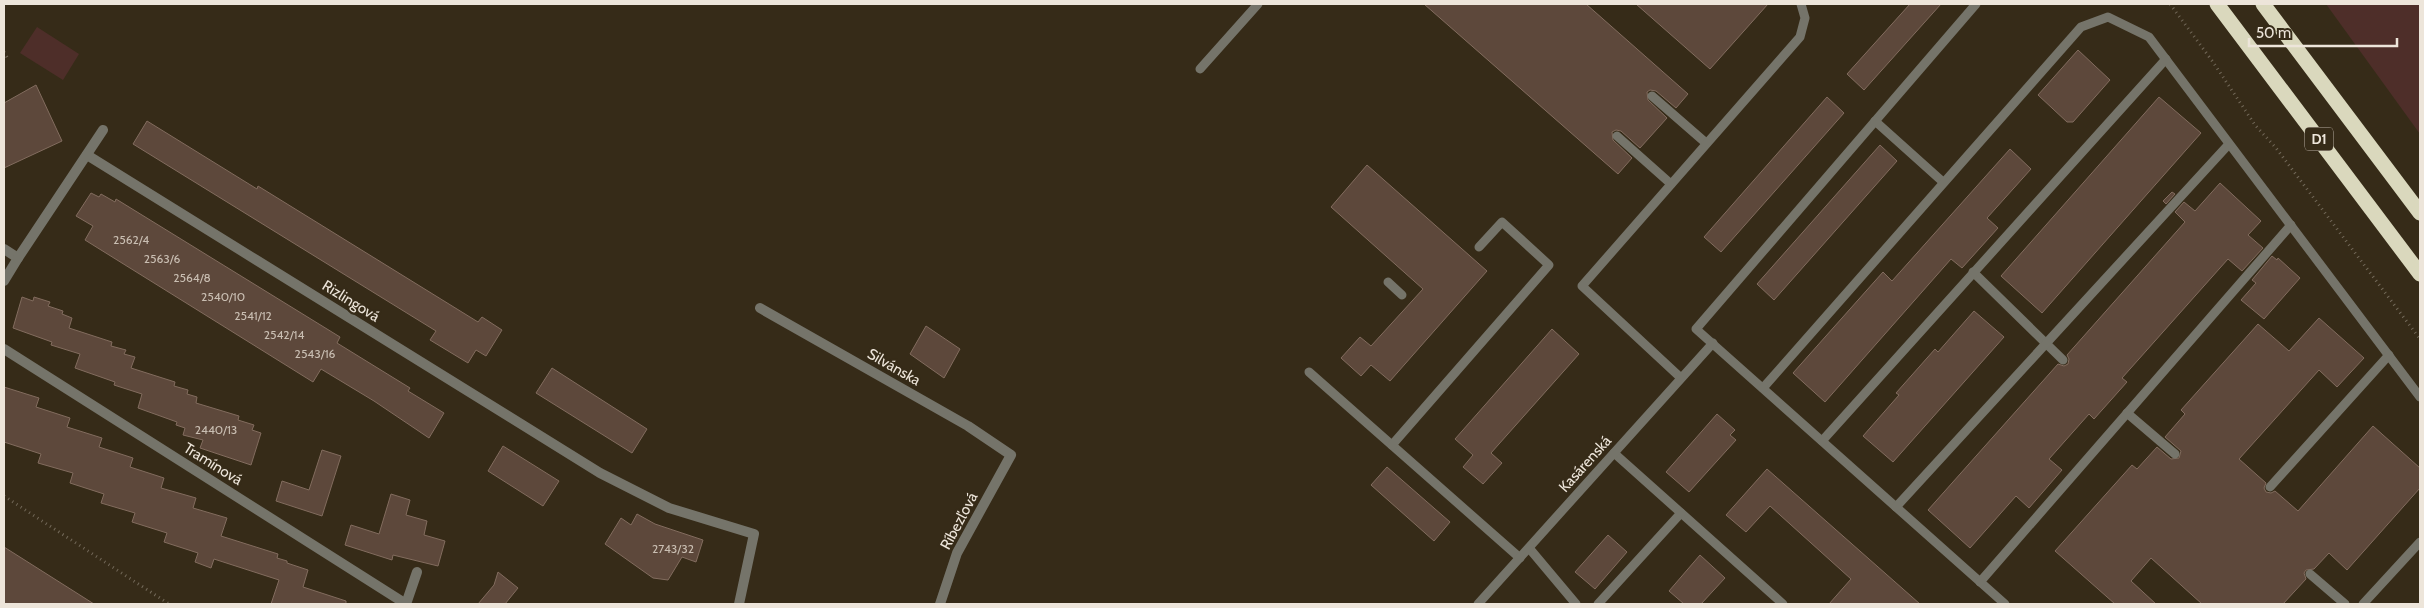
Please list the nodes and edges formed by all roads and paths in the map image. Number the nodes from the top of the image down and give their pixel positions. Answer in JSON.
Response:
{"nodes":[{"id":1,"x":1258,"y":4,"type":"edge"},
{"id":2,"x":1801,"y":4,"type":"edge"},
{"id":3,"x":1976,"y":4,"type":"edge"},
{"id":4,"x":2170,"y":4,"type":"edge"},
{"id":5,"x":2217,"y":4,"type":"edge"},
{"id":6,"x":2263,"y":4,"type":"edge"},
{"id":7,"x":4,"y":52,"type":"edge"},
{"id":8,"x":8,"y":58,"type":"dead end"},
{"id":9,"x":2166,"y":59,"type":"junction"},
{"id":10,"x":1200,"y":69,"type":"dead end"},
{"id":11,"x":1652,"y":96,"type":"dead end"},
{"id":12,"x":1875,"y":121,"type":"junction"},
{"id":13,"x":103,"y":130,"type":"dead end"},
{"id":14,"x":1617,"y":136,"type":"dead end"},
{"id":15,"x":1706,"y":143,"type":"junction"},
{"id":16,"x":2230,"y":144,"type":"junction"},
{"id":17,"x":87,"y":155,"type":"junction"},
{"id":18,"x":1943,"y":182,"type":"junction"},
{"id":19,"x":1671,"y":184,"type":"junction"},
{"id":20,"x":2420,"y":213,"type":"edge"},
{"id":21,"x":2291,"y":225,"type":"junction"},
{"id":22,"x":1479,"y":247,"type":"dead end"},
{"id":23,"x":4,"y":250,"type":"edge"},
{"id":24,"x":18,"y":258,"type":"junction"},
{"id":25,"x":1973,"y":272,"type":"junction"},
{"id":26,"x":2420,"y":274,"type":"edge"},
{"id":27,"x":4,"y":281,"type":"edge"},
{"id":28,"x":1388,"y":282,"type":"dead end"},
{"id":29,"x":1402,"y":295,"type":"dead end"},
{"id":30,"x":760,"y":308,"type":"dead end"},
{"id":31,"x":2420,"y":339,"type":"edge"},
{"id":32,"x":1713,"y":343,"type":"junction"},
{"id":33,"x":2046,"y":344,"type":"junction"},
{"id":34,"x":4,"y":349,"type":"edge"},
{"id":35,"x":2389,"y":355,"type":"junction"},
{"id":36,"x":2062,"y":360,"type":"dead end"},
{"id":37,"x":1309,"y":372,"type":"dead end"},
{"id":38,"x":1682,"y":378,"type":"junction"},
{"id":39,"x":1763,"y":388,"type":"junction"},
{"id":40,"x":2420,"y":397,"type":"edge"},
{"id":41,"x":2127,"y":413,"type":"junction"},
{"id":42,"x":1822,"y":441,"type":"junction"},
{"id":43,"x":1392,"y":445,"type":"junction"},
{"id":44,"x":1614,"y":453,"type":"junction"},
{"id":45,"x":2175,"y":454,"type":"dead end"},
{"id":46,"x":1011,"y":455,"type":"joint"},
{"id":47,"x":2270,"y":487,"type":"dead end"},
{"id":48,"x":4,"y":496,"type":"edge"},
{"id":49,"x":1896,"y":507,"type":"junction"},
{"id":50,"x":1681,"y":513,"type":"junction"},
{"id":51,"x":2420,"y":542,"type":"edge"},
{"id":52,"x":1529,"y":548,"type":"junction"},
{"id":53,"x":1520,"y":558,"type":"junction"},
{"id":54,"x":417,"y":572,"type":"dead end"},
{"id":55,"x":2310,"y":574,"type":"dead end"},
{"id":56,"x":1980,"y":582,"type":"junction"},
{"id":57,"x":169,"y":604,"type":"edge"},
{"id":58,"x":406,"y":604,"type":"edge"},
{"id":59,"x":739,"y":604,"type":"edge"},
{"id":60,"x":940,"y":604,"type":"edge"},
{"id":61,"x":1478,"y":604,"type":"edge"},
{"id":62,"x":1576,"y":604,"type":"edge"},
{"id":63,"x":1598,"y":604,"type":"edge"},
{"id":64,"x":1783,"y":604,"type":"edge"},
{"id":65,"x":2005,"y":604,"type":"edge"},
{"id":66,"x":2345,"y":604,"type":"edge"},
{"id":67,"x":2362,"y":604,"type":"edge"}],
"edges":[{"from":1,"to":10,"type":"lane"},
{"from":2,"to":15,"type":"lane"},
{"from":3,"to":12,"type":"lane"},
{"from":4,"to":31,"type":"path"},
{"from":5,"to":26,"type":"highway","number":"D1"},
{"from":6,"to":20,"type":"highway","number":"D1"},
{"from":7,"to":8,"type":"path"},
{"from":9,"to":16,"type":"lane"},
{"from":9,"to":18,"type":"lane"},
{"from":9,"to":25,"type":"lane"},
{"from":11,"to":15,"type":"lane"},
{"from":12,"to":18,"type":"lane"},
{"from":12,"to":32,"type":"lane"},
{"from":13,"to":17,"type":"street"},
{"from":14,"to":19,"type":"lane"},
{"from":15,"to":19,"type":"lane"},
{"from":16,"to":21,"type":"lane"},
{"from":16,"to":33,"type":"lane"},
{"from":17,"to":24,"type":"street"},
{"from":17,"to":59,"type":"street","name":"Rizlingová"},
{"from":18,"to":39,"type":"lane"},
{"from":19,"to":38,"type":"lane"},
{"from":21,"to":35,"type":"lane"},
{"from":21,"to":41,"type":"lane"},
{"from":22,"to":43,"type":"lane"},
{"from":23,"to":24,"type":"street"},
{"from":24,"to":27,"type":"street"},
{"from":25,"to":33,"type":"lane"},
{"from":25,"to":42,"type":"lane"},
{"from":28,"to":29,"type":"lane"},
{"from":30,"to":46,"type":"street","name":"Silvánska"},
{"from":32,"to":38,"type":"lane","name":"Kasárenská"},
{"from":32,"to":39,"type":"lane"},
{"from":33,"to":36,"type":"lane"},
{"from":33,"to":49,"type":"lane"},
{"from":34,"to":58,"type":"street","name":"Tramínová"},
{"from":35,"to":40,"type":"lane"},
{"from":35,"to":47,"type":"lane"},
{"from":37,"to":43,"type":"lane"},
{"from":38,"to":44,"type":"lane","name":"Kasárenská"},
{"from":39,"to":42,"type":"lane"},
{"from":41,"to":45,"type":"lane"},
{"from":41,"to":56,"type":"lane"},
{"from":42,"to":49,"type":"lane"},
{"from":43,"to":53,"type":"lane"},
{"from":44,"to":50,"type":"lane"},
{"from":44,"to":52,"type":"lane","name":"Kasárenská"},
{"from":46,"to":60,"type":"street","name":"Ríbezľová"},
{"from":48,"to":57,"type":"path"},
{"from":49,"to":56,"type":"lane"},
{"from":50,"to":63,"type":"lane"},
{"from":50,"to":64,"type":"lane"},
{"from":51,"to":67,"type":"lane"},
{"from":52,"to":53,"type":"lane","name":"Kasárenská"},
{"from":52,"to":62,"type":"lane"},
{"from":53,"to":61,"type":"lane","name":"Kasárenská"},
{"from":54,"to":58,"type":"street","name":"Tramínová"},
{"from":55,"to":66,"type":"lane"},
{"from":56,"to":65,"type":"lane"}]}
